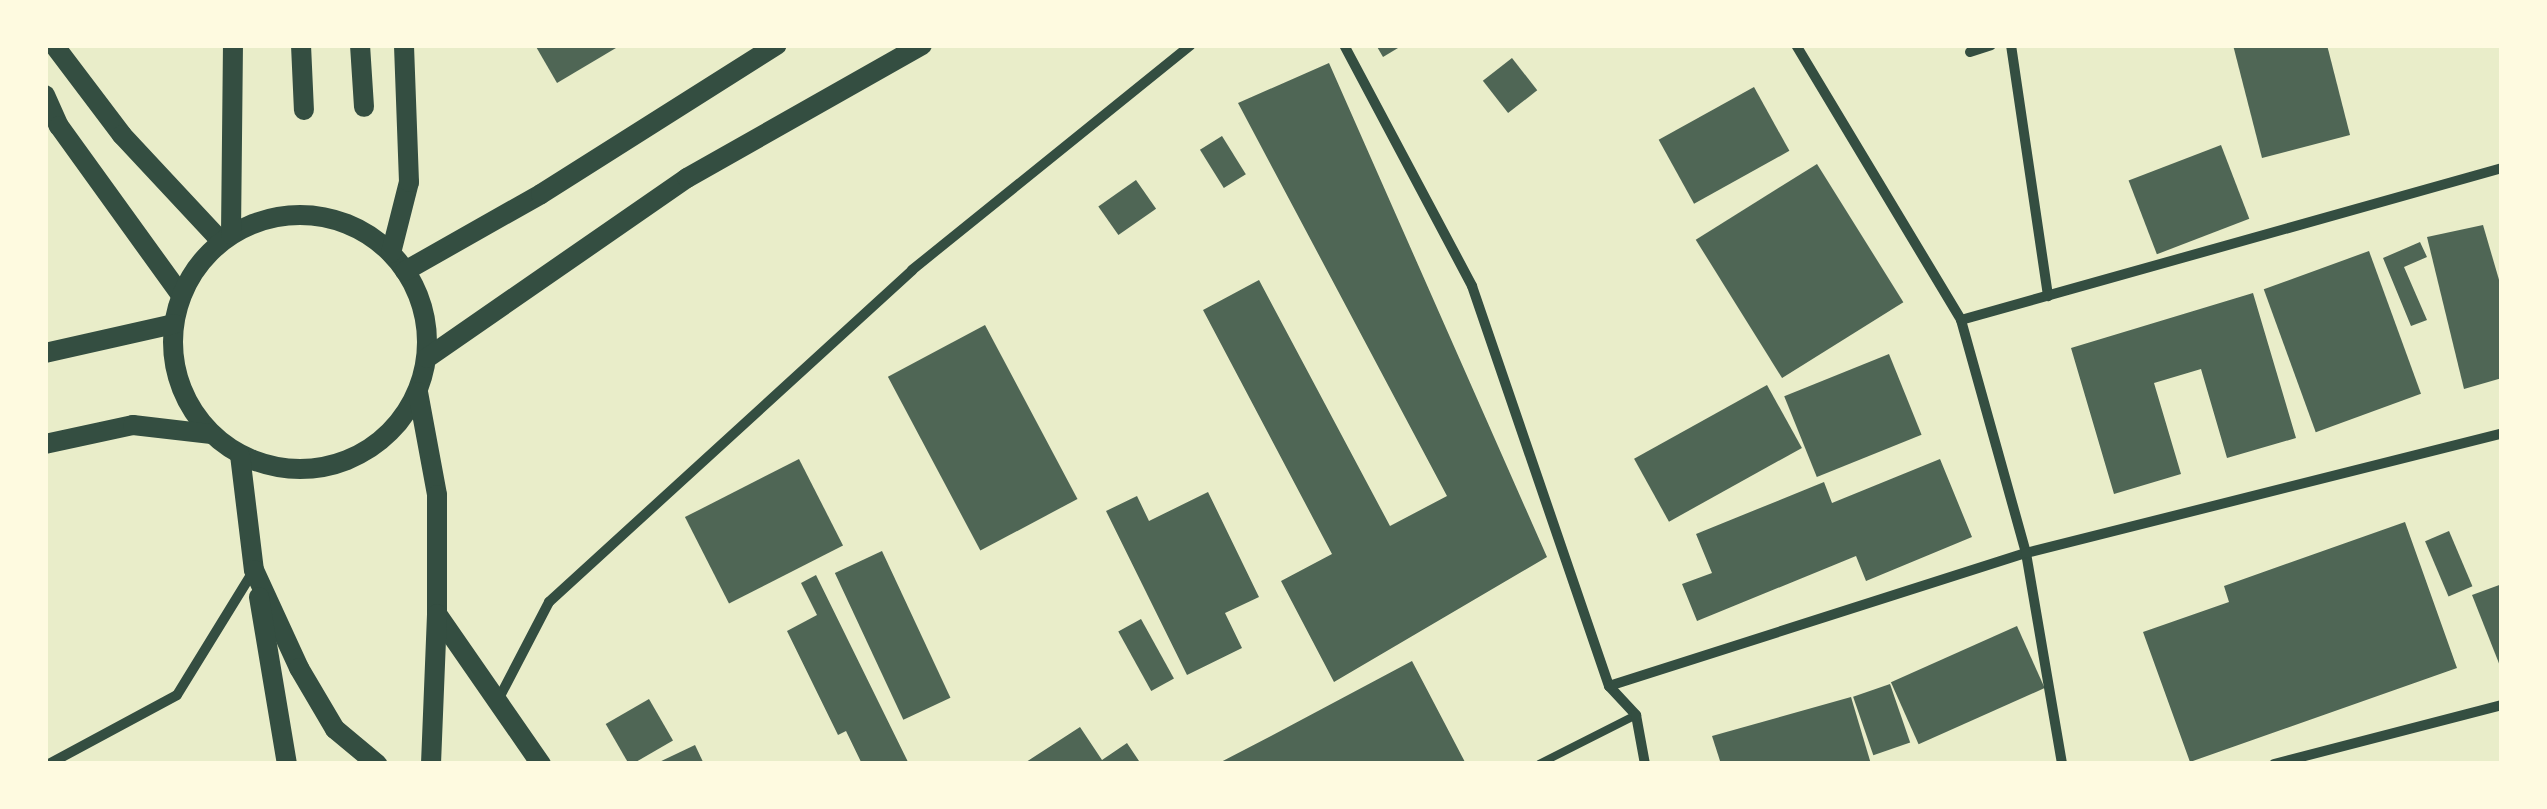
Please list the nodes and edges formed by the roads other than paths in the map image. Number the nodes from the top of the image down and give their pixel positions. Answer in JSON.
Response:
{"nodes":[{"id":1,"x":54,"y":45,"type":"edge"},
{"id":2,"x":233,"y":45,"type":"edge"},
{"id":3,"x":300,"y":45,"type":"edge"},
{"id":4,"x":360,"y":45,"type":"edge"},
{"id":5,"x":404,"y":45,"type":"edge"},
{"id":6,"x":777,"y":45,"type":"edge"},
{"id":7,"x":922,"y":45,"type":"edge"},
{"id":8,"x":1191,"y":45,"type":"edge"},
{"id":9,"x":1344,"y":45,"type":"edge"},
{"id":10,"x":1796,"y":45,"type":"edge"},
{"id":11,"x":1991,"y":45,"type":"edge"},
{"id":12,"x":2011,"y":45,"type":"edge"},
{"id":13,"x":1970,"y":52,"type":"dead end"},
{"id":14,"x":45,"y":96,"type":"edge"},
{"id":15,"x":364,"y":107,"type":"dead end"},
{"id":16,"x":304,"y":110,"type":"dead end"},
{"id":17,"x":2502,"y":168,"type":"edge"},
{"id":18,"x":226,"y":238,"type":"junction"},
{"id":19,"x":390,"y":253,"type":"junction"},
{"id":20,"x":405,"y":271,"type":"junction"},
{"id":21,"x":182,"y":295,"type":"junction"},
{"id":22,"x":2048,"y":296,"type":"junction"},
{"id":23,"x":1961,"y":320,"type":"junction"},
{"id":24,"x":174,"y":324,"type":"junction"},
{"id":25,"x":45,"y":353,"type":"edge"},
{"id":26,"x":427,"y":358,"type":"junction"},
{"id":27,"x":418,"y":392,"type":"junction"},
{"id":28,"x":2502,"y":433,"type":"edge"},
{"id":29,"x":212,"y":434,"type":"junction"},
{"id":30,"x":45,"y":444,"type":"edge"},
{"id":31,"x":240,"y":455,"type":"junction"},
{"id":32,"x":2026,"y":553,"type":"junction"},
{"id":33,"x":254,"y":570,"type":"junction"},
{"id":34,"x":437,"y":614,"type":"junction"},
{"id":35,"x":1609,"y":686,"type":"junction"},
{"id":36,"x":496,"y":703,"type":"junction"},
{"id":37,"x":2502,"y":705,"type":"edge"},
{"id":38,"x":1636,"y":715,"type":"junction"},
{"id":39,"x":49,"y":764,"type":"edge"},
{"id":40,"x":287,"y":764,"type":"edge"},
{"id":41,"x":378,"y":764,"type":"edge"},
{"id":42,"x":431,"y":764,"type":"edge"},
{"id":43,"x":541,"y":764,"type":"edge"},
{"id":44,"x":1538,"y":764,"type":"edge"},
{"id":45,"x":1645,"y":764,"type":"edge"},
{"id":46,"x":2062,"y":764,"type":"edge"},
{"id":47,"x":2274,"y":764,"type":"edge"}],
"edges":[{"from":1,"to":18,"type":"main road"},
{"from":2,"to":18,"type":"main road"},
{"from":3,"to":16,"type":"main road"},
{"from":4,"to":15,"type":"main road"},
{"from":5,"to":19,"type":"main road"},
{"from":6,"to":20,"type":"main road"},
{"from":7,"to":26,"type":"main road"},
{"from":8,"to":36,"type":"street"},
{"from":9,"to":35,"type":"street"},
{"from":10,"to":23,"type":"street"},
{"from":11,"to":13,"type":"street"},
{"from":12,"to":22,"type":"street"},
{"from":14,"to":21,"type":"main road"},
{"from":17,"to":22,"type":"street"},
{"from":18,"to":19,"type":"main road"},
{"from":18,"to":21,"type":"main road"},
{"from":19,"to":20,"type":"main road"},
{"from":20,"to":26,"type":"main road"},
{"from":21,"to":24,"type":"main road"},
{"from":22,"to":23,"type":"street"},
{"from":23,"to":32,"type":"street"},
{"from":24,"to":25,"type":"main road"},
{"from":24,"to":29,"type":"main road"},
{"from":26,"to":27,"type":"main road"},
{"from":27,"to":31,"type":"main road"},
{"from":27,"to":34,"type":"main road"},
{"from":28,"to":32,"type":"street"},
{"from":29,"to":30,"type":"main road"},
{"from":29,"to":31,"type":"main road"},
{"from":31,"to":33,"type":"main road"},
{"from":32,"to":35,"type":"street"},
{"from":32,"to":46,"type":"street"},
{"from":33,"to":39,"type":"street"},
{"from":33,"to":40,"type":"main road"},
{"from":33,"to":41,"type":"main road"},
{"from":34,"to":36,"type":"main road"},
{"from":34,"to":42,"type":"main road"},
{"from":35,"to":38,"type":"street"},
{"from":36,"to":43,"type":"main road"},
{"from":37,"to":47,"type":"street"},
{"from":38,"to":44,"type":"lane"},
{"from":38,"to":45,"type":"street"}]}
